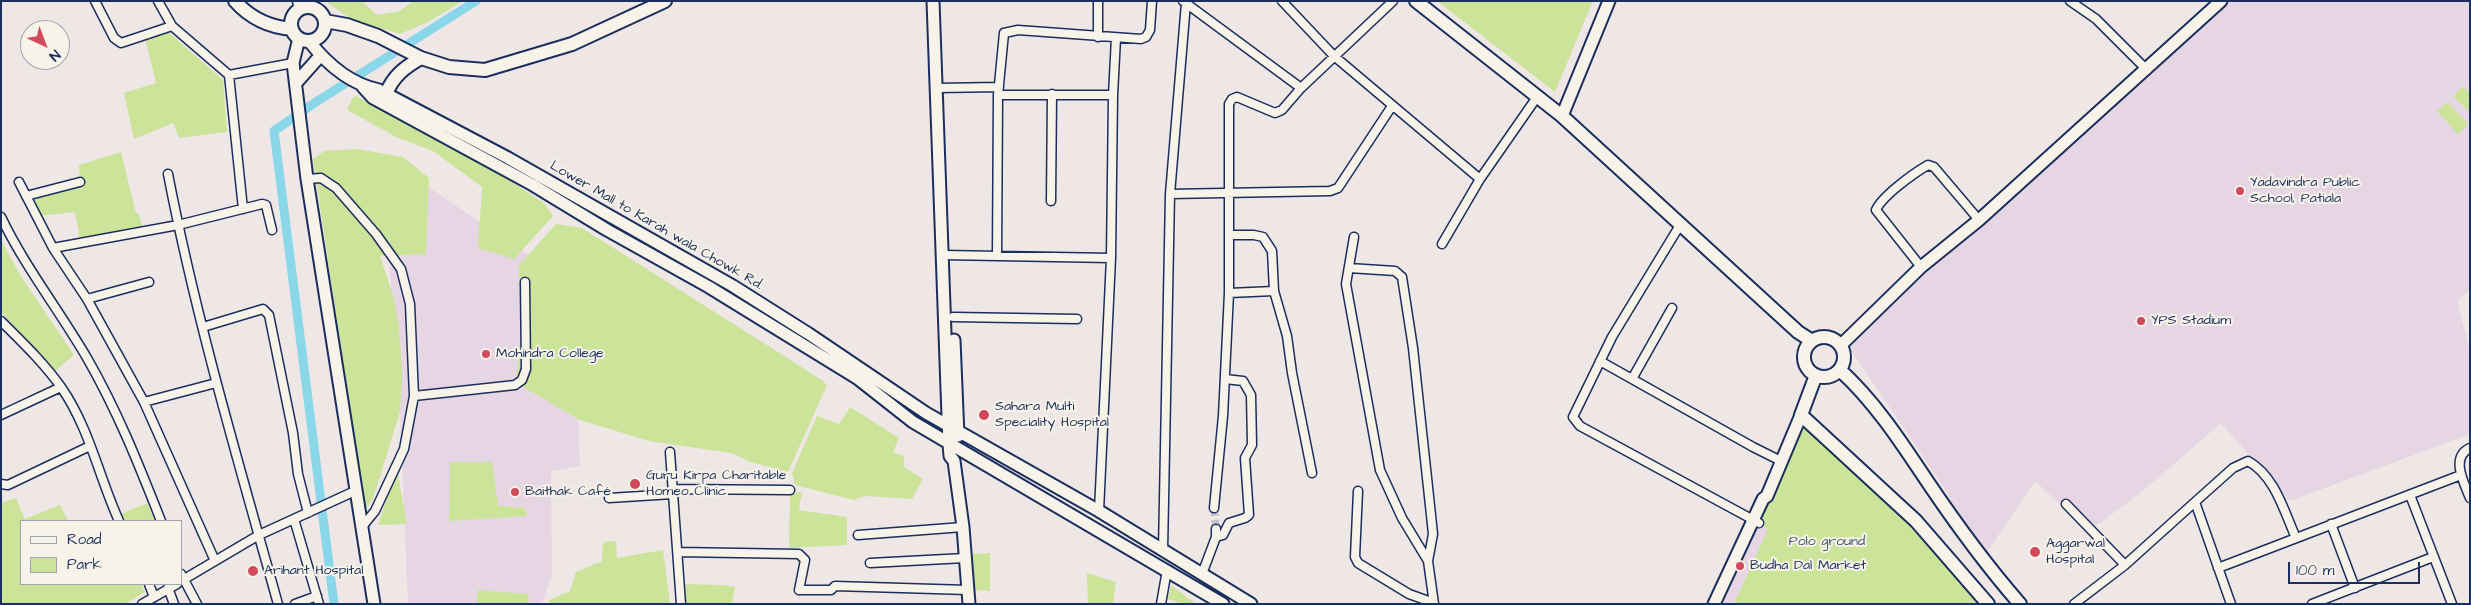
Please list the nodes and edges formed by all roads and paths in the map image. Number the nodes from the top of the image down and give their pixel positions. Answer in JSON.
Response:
{"nodes":[{"id":1,"x":95,"y":1,"type":"edge"},
{"id":2,"x":158,"y":1,"type":"edge"},
{"id":3,"x":235,"y":1,"type":"edge"},
{"id":4,"x":665,"y":1,"type":"edge"},
{"id":5,"x":934,"y":1,"type":"edge"},
{"id":6,"x":941,"y":1,"type":"edge"},
{"id":7,"x":1098,"y":1,"type":"edge"},
{"id":8,"x":1152,"y":1,"type":"edge"},
{"id":9,"x":1282,"y":1,"type":"edge"},
{"id":10,"x":1393,"y":1,"type":"edge"},
{"id":11,"x":1416,"y":1,"type":"edge"},
{"id":12,"x":1609,"y":1,"type":"edge"},
{"id":13,"x":2070,"y":1,"type":"edge"},
{"id":14,"x":2221,"y":1,"type":"edge"},
{"id":15,"x":1184,"y":2,"type":"edge"},
{"id":16,"x":298,"y":6,"type":"edge"},
{"id":17,"x":325,"y":21,"type":"junction"},
{"id":18,"x":172,"y":26,"type":"junction"},
{"id":19,"x":300,"y":36,"type":"junction"},
{"id":20,"x":1098,"y":37,"type":"junction"},
{"id":21,"x":1116,"y":38,"type":"junction"},
{"id":22,"x":321,"y":56,"type":"junction"},
{"id":23,"x":418,"y":56,"type":"junction"},
{"id":24,"x":1334,"y":56,"type":"junction"},
{"id":25,"x":293,"y":64,"type":"junction"},
{"id":26,"x":2147,"y":70,"type":"junction"},
{"id":27,"x":229,"y":75,"type":"junction"},
{"id":28,"x":296,"y":82,"type":"junction"},
{"id":29,"x":362,"y":86,"type":"junction"},
{"id":30,"x":999,"y":87,"type":"junction"},
{"id":31,"x":941,"y":88,"type":"junction"},
{"id":32,"x":1301,"y":88,"type":"junction"},
{"id":33,"x":386,"y":94,"type":"junction"},
{"id":34,"x":1052,"y":94,"type":"junction"},
{"id":35,"x":1113,"y":94,"type":"junction"},
{"id":36,"x":998,"y":96,"type":"junction"},
{"id":37,"x":1538,"y":97,"type":"junction"},
{"id":38,"x":1392,"y":106,"type":"junction"},
{"id":39,"x":1562,"y":116,"type":"junction"},
{"id":40,"x":168,"y":174,"type":"dead end"},
{"id":41,"x":307,"y":179,"type":"junction"},
{"id":42,"x":1480,"y":179,"type":"junction"},
{"id":43,"x":18,"y":182,"type":"dead end"},
{"id":44,"x":80,"y":182,"type":"dead end"},
{"id":45,"x":1230,"y":193,"type":"junction"},
{"id":46,"x":1170,"y":194,"type":"junction"},
{"id":47,"x":26,"y":196,"type":"junction"},
{"id":48,"x":1051,"y":201,"type":"dead end"},
{"id":49,"x":243,"y":209,"type":"junction"},
{"id":50,"x":1,"y":217,"type":"edge"},
{"id":51,"x":1979,"y":220,"type":"junction"},
{"id":52,"x":178,"y":224,"type":"junction"},
{"id":53,"x":1680,"y":225,"type":"junction"},
{"id":54,"x":272,"y":230,"type":"dead end"},
{"id":55,"x":1230,"y":236,"type":"junction"},
{"id":56,"x":1354,"y":237,"type":"dead end"},
{"id":57,"x":1442,"y":244,"type":"dead end"},
{"id":58,"x":54,"y":248,"type":"junction"},
{"id":59,"x":946,"y":255,"type":"junction"},
{"id":60,"x":998,"y":256,"type":"junction"},
{"id":61,"x":1111,"y":258,"type":"junction"},
{"id":62,"x":1922,"y":267,"type":"junction"},
{"id":63,"x":1348,"y":268,"type":"junction"},
{"id":64,"x":149,"y":282,"type":"dead end"},
{"id":65,"x":524,"y":282,"type":"dead end"},
{"id":66,"x":1274,"y":291,"type":"junction"},
{"id":67,"x":1229,"y":292,"type":"junction"},
{"id":68,"x":87,"y":299,"type":"junction"},
{"id":69,"x":759,"y":302,"type":"junction"},
{"id":70,"x":1672,"y":308,"type":"dead end"},
{"id":71,"x":753,"y":313,"type":"junction"},
{"id":72,"x":952,"y":317,"type":"junction"},
{"id":73,"x":1077,"y":319,"type":"dead end"},
{"id":74,"x":1,"y":320,"type":"edge"},
{"id":75,"x":203,"y":327,"type":"junction"},
{"id":76,"x":1812,"y":341,"type":"junction"},
{"id":77,"x":1841,"y":345,"type":"junction"},
{"id":78,"x":1600,"y":361,"type":"junction"},
{"id":79,"x":1840,"y":370,"type":"junction"},
{"id":80,"x":1816,"y":375,"type":"junction"},
{"id":81,"x":1225,"y":379,"type":"junction"},
{"id":82,"x":1632,"y":379,"type":"junction"},
{"id":83,"x":216,"y":382,"type":"junction"},
{"id":84,"x":61,"y":388,"type":"junction"},
{"id":85,"x":414,"y":396,"type":"junction"},
{"id":86,"x":144,"y":402,"type":"junction"},
{"id":87,"x":1,"y":415,"type":"edge"},
{"id":88,"x":1800,"y":415,"type":"junction"},
{"id":89,"x":954,"y":429,"type":"junction"},
{"id":90,"x":90,"y":446,"type":"junction"},
{"id":91,"x":954,"y":446,"type":"junction"},
{"id":92,"x":2470,"y":448,"type":"edge"},
{"id":93,"x":670,"y":452,"type":"dead end"},
{"id":94,"x":1781,"y":460,"type":"junction"},
{"id":95,"x":1312,"y":473,"type":"dead end"},
{"id":96,"x":2461,"y":475,"type":"junction"},
{"id":97,"x":1,"y":484,"type":"edge"},
{"id":98,"x":790,"y":490,"type":"dead end"},
{"id":99,"x":355,"y":491,"type":"junction"},
{"id":100,"x":1358,"y":491,"type":"dead end"},
{"id":101,"x":672,"y":492,"type":"junction"},
{"id":102,"x":2410,"y":495,"type":"junction"},
{"id":103,"x":609,"y":498,"type":"dead end"},
{"id":104,"x":2470,"y":498,"type":"edge"},
{"id":105,"x":2195,"y":502,"type":"junction"},
{"id":106,"x":2066,"y":504,"type":"dead end"},
{"id":107,"x":1214,"y":508,"type":"tunnel mouth"},
{"id":108,"x":1099,"y":512,"type":"junction"},
{"id":109,"x":308,"y":513,"type":"junction"},
{"id":110,"x":294,"y":519,"type":"junction"},
{"id":111,"x":120,"y":520,"type":"edge"},
{"id":112,"x":161,"y":520,"type":"edge"},
{"id":113,"x":1756,"y":522,"type":"junction"},
{"id":114,"x":2331,"y":524,"type":"junction"},
{"id":115,"x":963,"y":527,"type":"junction"},
{"id":116,"x":361,"y":528,"type":"junction"},
{"id":117,"x":858,"y":535,"type":"dead end"},
{"id":118,"x":259,"y":536,"type":"junction"},
{"id":119,"x":1140,"y":536,"type":"junction"},
{"id":120,"x":2296,"y":538,"type":"junction"},
{"id":121,"x":1133,"y":550,"type":"junction"},
{"id":122,"x":1163,"y":550,"type":"junction"},
{"id":123,"x":678,"y":552,"type":"junction"},
{"id":124,"x":2433,"y":557,"type":"junction"},
{"id":125,"x":965,"y":558,"type":"junction"},
{"id":126,"x":215,"y":561,"type":"junction"},
{"id":127,"x":1428,"y":561,"type":"junction"},
{"id":128,"x":870,"y":563,"type":"dead end"},
{"id":129,"x":2125,"y":565,"type":"junction"},
{"id":130,"x":2218,"y":568,"type":"junction"},
{"id":131,"x":1167,"y":570,"type":"junction"},
{"id":132,"x":1202,"y":574,"type":"junction"},
{"id":133,"x":182,"y":579,"type":"edge"},
{"id":134,"x":182,"y":582,"type":"edge"},
{"id":135,"x":148,"y":585,"type":"edge"},
{"id":136,"x":173,"y":585,"type":"edge"},
{"id":137,"x":168,"y":588,"type":"junction"},
{"id":138,"x":2355,"y":588,"type":"junction"},
{"id":139,"x":968,"y":590,"type":"junction"},
{"id":140,"x":154,"y":597,"type":"junction"},
{"id":141,"x":318,"y":600,"type":"edge"},
{"id":142,"x":1434,"y":603,"type":"edge"},
{"id":143,"x":142,"y":604,"type":"edge"},
{"id":144,"x":174,"y":604,"type":"edge"},
{"id":145,"x":197,"y":604,"type":"edge"},
{"id":146,"x":278,"y":604,"type":"edge"},
{"id":147,"x":295,"y":604,"type":"edge"},
{"id":148,"x":374,"y":604,"type":"edge"},
{"id":149,"x":681,"y":604,"type":"edge"},
{"id":150,"x":969,"y":604,"type":"edge"},
{"id":151,"x":1161,"y":604,"type":"edge"},
{"id":152,"x":1223,"y":604,"type":"edge"},
{"id":153,"x":1251,"y":604,"type":"edge"},
{"id":154,"x":1714,"y":604,"type":"edge"},
{"id":155,"x":1721,"y":604,"type":"edge"},
{"id":156,"x":1988,"y":604,"type":"edge"},
{"id":157,"x":2020,"y":604,"type":"edge"},
{"id":158,"x":2074,"y":604,"type":"edge"},
{"id":159,"x":2231,"y":604,"type":"edge"},
{"id":160,"x":2312,"y":604,"type":"edge"},
{"id":161,"x":2452,"y":604,"type":"edge"}],
"edges":[{"from":1,"to":18,"type":"street"},
{"from":2,"to":18,"type":"street"},
{"from":3,"to":19,"type":"main road"},
{"from":4,"to":23,"type":"main road"},
{"from":5,"to":31,"type":"main road"},
{"from":6,"to":31,"type":"main road"},
{"from":7,"to":20,"type":"street"},
{"from":8,"to":21,"type":"street"},
{"from":9,"to":24,"type":"street"},
{"from":10,"to":24,"type":"street"},
{"from":11,"to":37,"type":"main road"},
{"from":12,"to":39,"type":"main road"},
{"from":13,"to":26,"type":"street"},
{"from":14,"to":26,"type":"main road"},
{"from":15,"to":32,"type":"street"},
{"from":15,"to":46,"type":"street"},
{"from":16,"to":17,"type":"main road"},
{"from":16,"to":19,"type":"main road"},
{"from":17,"to":19,"type":"main road"},
{"from":17,"to":23,"type":"main road"},
{"from":18,"to":27,"type":"street"},
{"from":19,"to":22,"type":"main road","name":"Lower Mall to Karah wala Chowk Rd."},
{"from":19,"to":25,"type":"main road"},
{"from":20,"to":21,"type":"street"},
{"from":20,"to":30,"type":"street"},
{"from":21,"to":35,"type":"street"},
{"from":22,"to":28,"type":"main road"},
{"from":22,"to":29,"type":"main road","name":"Lower Mall to Karah wala Chowk Rd."},
{"from":23,"to":33,"type":"main road"},
{"from":24,"to":32,"type":"street"},
{"from":24,"to":38,"type":"street"},
{"from":25,"to":27,"type":"street"},
{"from":25,"to":28,"type":"main road"},
{"from":26,"to":51,"type":"main road"},
{"from":27,"to":49,"type":"street"},
{"from":28,"to":41,"type":"main road"},
{"from":29,"to":33,"type":"main road","name":"Lower Mall to Karah wala Chowk Rd."},
{"from":29,"to":71,"type":"main road"},
{"from":30,"to":31,"type":"street"},
{"from":30,"to":36,"type":"street"},
{"from":31,"to":59,"type":"main road"},
{"from":32,"to":45,"type":"street"},
{"from":33,"to":69,"type":"main road","name":"Lower Mall to Karah wala Chowk Rd."},
{"from":34,"to":35,"type":"street"},
{"from":34,"to":36,"type":"street"},
{"from":34,"to":48,"type":"street"},
{"from":35,"to":61,"type":"street"},
{"from":36,"to":60,"type":"street"},
{"from":37,"to":39,"type":"main road"},
{"from":37,"to":42,"type":"street"},
{"from":38,"to":42,"type":"street"},
{"from":38,"to":45,"type":"street"},
{"from":39,"to":53,"type":"main road"},
{"from":40,"to":52,"type":"street"},
{"from":41,"to":85,"type":"street"},
{"from":41,"to":99,"type":"main road"},
{"from":42,"to":57,"type":"street"},
{"from":43,"to":47,"type":"street"},
{"from":44,"to":47,"type":"street"},
{"from":45,"to":46,"type":"street"},
{"from":45,"to":55,"type":"street"},
{"from":46,"to":122,"type":"street"},
{"from":47,"to":58,"type":"street"},
{"from":49,"to":52,"type":"street"},
{"from":49,"to":54,"type":"street"},
{"from":50,"to":112,"type":"street"},
{"from":51,"to":62,"type":"main road"},
{"from":51,"to":62,"type":"street"},
{"from":52,"to":58,"type":"street"},
{"from":52,"to":75,"type":"street"},
{"from":53,"to":76,"type":"main road"},
{"from":53,"to":78,"type":"street"},
{"from":55,"to":66,"type":"street"},
{"from":55,"to":67,"type":"street"},
{"from":56,"to":63,"type":"street"},
{"from":58,"to":68,"type":"street"},
{"from":59,"to":60,"type":"street"},
{"from":59,"to":72,"type":"main road"},
{"from":59,"to":89,"type":"main road"},
{"from":60,"to":61,"type":"street"},
{"from":61,"to":108,"type":"street"},
{"from":62,"to":77,"type":"main road"},
{"from":63,"to":127,"type":"street"},
{"from":63,"to":127,"type":"street"},
{"from":64,"to":68,"type":"street"},
{"from":65,"to":85,"type":"street"},
{"from":66,"to":67,"type":"street"},
{"from":66,"to":95,"type":"street"},
{"from":67,"to":81,"type":"street"},
{"from":68,"to":86,"type":"street"},
{"from":69,"to":71,"type":"main road"},
{"from":69,"to":89,"type":"main road","name":"Lower Mall to Karah wala Chowk Rd."},
{"from":70,"to":82,"type":"street"},
{"from":71,"to":91,"type":"main road"},
{"from":72,"to":73,"type":"street"},
{"from":72,"to":89,"type":"main road"},
{"from":74,"to":84,"type":"street"},
{"from":75,"to":83,"type":"street"},
{"from":75,"to":109,"type":"street"},
{"from":76,"to":77,"type":"main road"},
{"from":76,"to":80,"type":"main road"},
{"from":77,"to":79,"type":"main road"},
{"from":78,"to":82,"type":"street"},
{"from":78,"to":113,"type":"street"},
{"from":79,"to":80,"type":"main road"},
{"from":79,"to":157,"type":"main road"},
{"from":80,"to":88,"type":"main road"},
{"from":81,"to":107,"type":"street"},
{"from":81,"to":132,"type":"street"},
{"from":82,"to":94,"type":"street"},
{"from":83,"to":86,"type":"street"},
{"from":83,"to":118,"type":"street"},
{"from":84,"to":87,"type":"street"},
{"from":84,"to":90,"type":"street"},
{"from":85,"to":116,"type":"street"},
{"from":86,"to":126,"type":"street"},
{"from":88,"to":94,"type":"main road"},
{"from":88,"to":156,"type":"main road"},
{"from":89,"to":91,"type":"main road"},
{"from":89,"to":108,"type":"main road","name":"Lower Mall to Karah wala Chowk Rd."},
{"from":90,"to":97,"type":"street"},
{"from":90,"to":111,"type":"street"},
{"from":91,"to":115,"type":"main road"},
{"from":91,"to":121,"type":"main road"},
{"from":92,"to":96,"type":"street"},
{"from":93,"to":101,"type":"street"},
{"from":94,"to":113,"type":"main road"},
{"from":96,"to":102,"type":"street"},
{"from":96,"to":104,"type":"street"},
{"from":98,"to":101,"type":"street"},
{"from":99,"to":109,"type":"street"},
{"from":99,"to":116,"type":"main road"},
{"from":100,"to":142,"type":"street"},
{"from":101,"to":103,"type":"street"},
{"from":101,"to":123,"type":"street"},
{"from":102,"to":114,"type":"street"},
{"from":102,"to":124,"type":"street"},
{"from":105,"to":120,"type":"street"},
{"from":105,"to":129,"type":"street"},
{"from":105,"to":130,"type":"street"},
{"from":106,"to":129,"type":"street"},
{"from":108,"to":119,"type":"main road","name":"Lower Mall to Karah wala Chowk Rd."},
{"from":109,"to":110,"type":"street"},
{"from":110,"to":118,"type":"street"},
{"from":110,"to":141,"type":"street"},
{"from":113,"to":154,"type":"main road"},
{"from":113,"to":155,"type":"main road"},
{"from":114,"to":120,"type":"street"},
{"from":114,"to":138,"type":"street"},
{"from":115,"to":117,"type":"street"},
{"from":115,"to":125,"type":"main road"},
{"from":116,"to":148,"type":"main road"},
{"from":118,"to":126,"type":"street"},
{"from":118,"to":146,"type":"street"},
{"from":119,"to":121,"type":"main road"},
{"from":119,"to":122,"type":"main road","name":"Lower Mall to Karah wala Chowk Rd."},
{"from":120,"to":130,"type":"street"},
{"from":121,"to":131,"type":"main road"},
{"from":122,"to":132,"type":"main road","name":"Lower Mall to Karah wala Chowk Rd."},
{"from":123,"to":139,"type":"street"},
{"from":123,"to":149,"type":"street"},
{"from":124,"to":138,"type":"street"},
{"from":124,"to":161,"type":"street"},
{"from":125,"to":128,"type":"street"},
{"from":125,"to":139,"type":"main road"},
{"from":126,"to":133,"type":"street"},
{"from":127,"to":142,"type":"street"},
{"from":129,"to":158,"type":"street"},
{"from":130,"to":159,"type":"street"},
{"from":131,"to":151,"type":"street"},
{"from":131,"to":152,"type":"main road"},
{"from":132,"to":153,"type":"main road","name":"Lower Mall to Karah wala Chowk Rd."},
{"from":134,"to":145,"type":"street"},
{"from":135,"to":140,"type":"street"},
{"from":136,"to":137,"type":"street"},
{"from":137,"to":140,"type":"street"},
{"from":137,"to":144,"type":"street"},
{"from":138,"to":160,"type":"street"},
{"from":139,"to":150,"type":"main road"},
{"from":140,"to":143,"type":"street"},
{"from":141,"to":147,"type":"street"}]}
